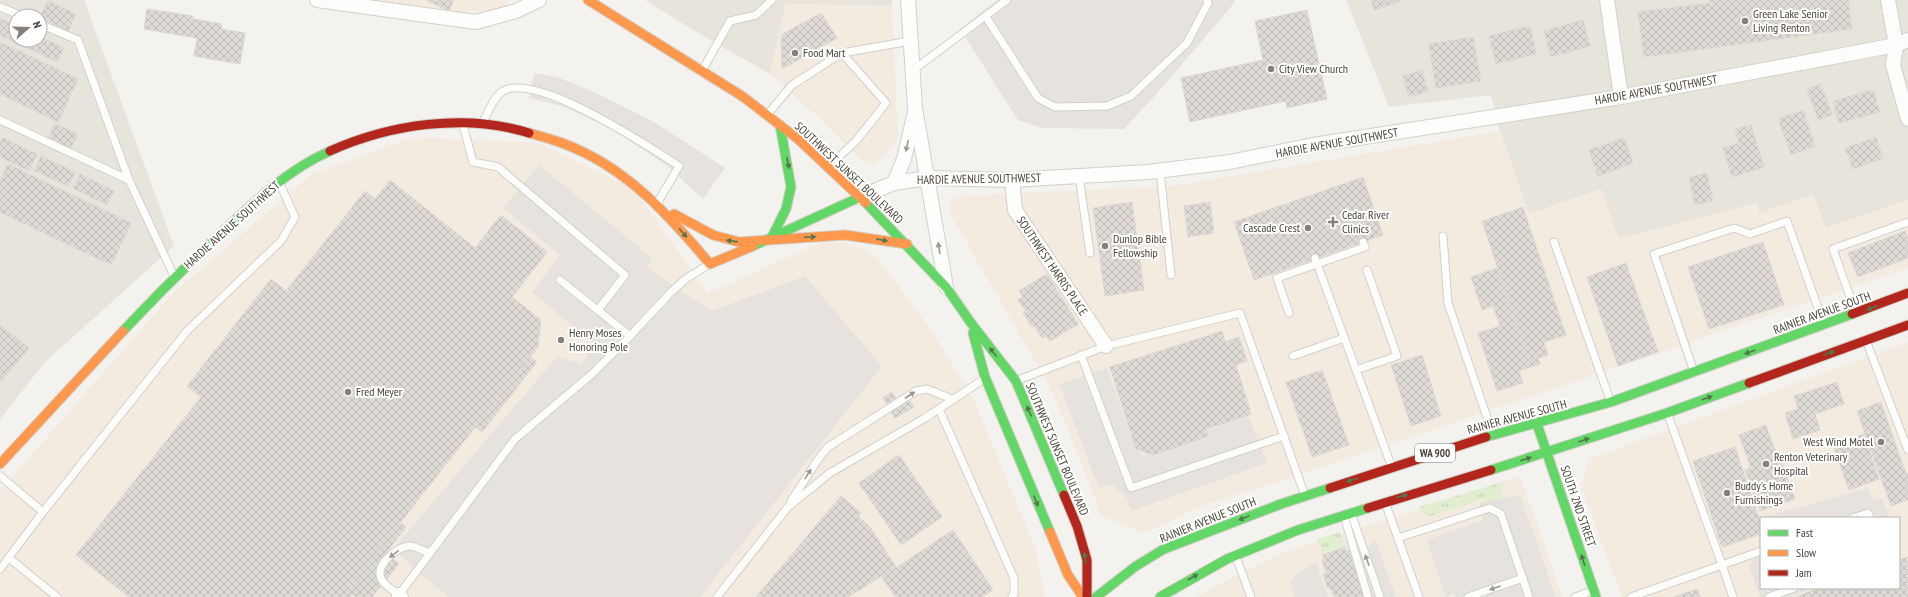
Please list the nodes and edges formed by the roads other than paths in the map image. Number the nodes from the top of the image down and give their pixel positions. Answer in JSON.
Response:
{"nodes":[{"id":1,"x":317,"y":0,"type":"edge"},
{"id":2,"x":539,"y":0,"type":"edge"},
{"id":3,"x":588,"y":0,"type":"edge"},
{"id":4,"x":772,"y":0,"type":"edge"},
{"id":5,"x":908,"y":0,"type":"edge"},
{"id":6,"x":1007,"y":0,"type":"edge"},
{"id":7,"x":1207,"y":0,"type":"edge"},
{"id":8,"x":1607,"y":0,"type":"edge"},
{"id":9,"x":1888,"y":0,"type":"edge"},
{"id":10,"x":986,"y":16,"type":"junction"},
{"id":11,"x":48,"y":27,"type":"edge"},
{"id":12,"x":910,"y":41,"type":"junction"},
{"id":13,"x":1902,"y":43,"type":"edge"},
{"id":14,"x":842,"y":54,"type":"junction"},
{"id":15,"x":702,"y":71,"type":"junction"},
{"id":16,"x":912,"y":71,"type":"junction"},
{"id":17,"x":1621,"y":97,"type":"junction"},
{"id":18,"x":915,"y":108,"type":"junction"},
{"id":19,"x":767,"y":115,"type":"junction"},
{"id":20,"x":1908,"y":118,"type":"edge"},
{"id":21,"x":0,"y":120,"type":"edge"},
{"id":22,"x":463,"y":123,"type":"junction"},
{"id":23,"x":482,"y":124,"type":"junction"},
{"id":24,"x":780,"y":125,"type":"junction"},
{"id":25,"x":828,"y":167,"type":"junction"},
{"id":26,"x":1160,"y":171,"type":"junction"},
{"id":27,"x":1079,"y":176,"type":"junction"},
{"id":28,"x":928,"y":178,"type":"junction"},
{"id":29,"x":130,"y":180,"type":"junction"},
{"id":30,"x":1012,"y":180,"type":"junction"},
{"id":31,"x":279,"y":182,"type":"junction"},
{"id":32,"x":894,"y":183,"type":"junction"},
{"id":33,"x":860,"y":197,"type":"junction"},
{"id":34,"x":657,"y":204,"type":"junction"},
{"id":35,"x":1908,"y":222,"type":"edge"},
{"id":36,"x":1442,"y":236,"type":"dead end"},
{"id":37,"x":771,"y":239,"type":"junction"},
{"id":38,"x":1363,"y":242,"type":"dead end"},
{"id":39,"x":1554,"y":242,"type":"dead end"},
{"id":40,"x":907,"y":244,"type":"junction"},
{"id":41,"x":1090,"y":253,"type":"dead end"},
{"id":42,"x":1316,"y":261,"type":"junction"},
{"id":43,"x":710,"y":264,"type":"junction"},
{"id":44,"x":1367,"y":270,"type":"dead end"},
{"id":45,"x":1171,"y":275,"type":"dead end"},
{"id":46,"x":175,"y":277,"type":"junction"},
{"id":47,"x":560,"y":280,"type":"dead end"},
{"id":48,"x":946,"y":287,"type":"junction"},
{"id":49,"x":1908,"y":294,"type":"edge"},
{"id":50,"x":598,"y":310,"type":"junction"},
{"id":51,"x":1289,"y":313,"type":"dead end"},
{"id":52,"x":1856,"y":314,"type":"junction"},
{"id":53,"x":971,"y":323,"type":"junction"},
{"id":54,"x":1824,"y":325,"type":"junction"},
{"id":55,"x":1908,"y":325,"type":"edge"},
{"id":56,"x":630,"y":336,"type":"junction"},
{"id":57,"x":1344,"y":338,"type":"junction"},
{"id":58,"x":1866,"y":339,"type":"junction"},
{"id":59,"x":1106,"y":346,"type":"junction"},
{"id":60,"x":1081,"y":355,"type":"junction"},
{"id":61,"x":1293,"y":356,"type":"dead end"},
{"id":62,"x":1356,"y":370,"type":"junction"},
{"id":63,"x":1695,"y":373,"type":"junction"},
{"id":64,"x":985,"y":377,"type":"junction"},
{"id":65,"x":1016,"y":381,"type":"junction"},
{"id":66,"x":952,"y":400,"type":"junction"},
{"id":67,"x":1611,"y":402,"type":"junction"},
{"id":68,"x":939,"y":409,"type":"junction"},
{"id":69,"x":1667,"y":412,"type":"junction"},
{"id":70,"x":1537,"y":424,"type":"junction"},
{"id":71,"x":1493,"y":435,"type":"junction"},
{"id":72,"x":1284,"y":436,"type":"junction"},
{"id":73,"x":1908,"y":450,"type":"edge"},
{"id":74,"x":1547,"y":453,"type":"junction"},
{"id":75,"x":0,"y":464,"type":"edge"},
{"id":76,"x":1391,"y":467,"type":"junction"},
{"id":77,"x":0,"y":476,"type":"edge"},
{"id":78,"x":1305,"y":496,"type":"junction"},
{"id":79,"x":1385,"y":502,"type":"junction"},
{"id":80,"x":788,"y":507,"type":"junction"},
{"id":81,"x":43,"y":512,"type":"junction"},
{"id":82,"x":1348,"y":514,"type":"junction"},
{"id":83,"x":1856,"y":517,"type":"edge"},
{"id":84,"x":1870,"y":517,"type":"edge"},
{"id":85,"x":1398,"y":538,"type":"junction"},
{"id":86,"x":1760,"y":551,"type":"edge"},
{"id":87,"x":430,"y":553,"type":"junction"},
{"id":88,"x":1236,"y":555,"type":"junction"},
{"id":89,"x":9,"y":558,"type":"junction"},
{"id":90,"x":1722,"y":565,"type":"junction"},
{"id":91,"x":0,"y":569,"type":"edge"},
{"id":92,"x":1523,"y":578,"type":"junction"},
{"id":93,"x":1791,"y":589,"type":"edge"},
{"id":94,"x":1595,"y":594,"type":"edge"},
{"id":95,"x":399,"y":596,"type":"edge"},
{"id":96,"x":57,"y":597,"type":"edge"},
{"id":97,"x":717,"y":597,"type":"edge"},
{"id":98,"x":1012,"y":597,"type":"edge"},
{"id":99,"x":1083,"y":597,"type":"edge"},
{"id":100,"x":1087,"y":597,"type":"edge"},
{"id":101,"x":1096,"y":597,"type":"edge"},
{"id":102,"x":1160,"y":597,"type":"edge"},
{"id":103,"x":1251,"y":597,"type":"edge"},
{"id":104,"x":1368,"y":597,"type":"edge"},
{"id":105,"x":1380,"y":597,"type":"edge"},
{"id":106,"x":1419,"y":597,"type":"edge"},
{"id":107,"x":1468,"y":597,"type":"edge"},
{"id":108,"x":1529,"y":597,"type":"edge"},
{"id":109,"x":1575,"y":597,"type":"edge"},
{"id":110,"x":1631,"y":597,"type":"edge"},
{"id":111,"x":1733,"y":597,"type":"edge"},
{"id":112,"x":1769,"y":597,"type":"edge"}],
"edges":[{"from":1,"to":2,"type":"street"},
{"from":3,"to":15,"type":"main road","name":"SOUTHWEST SUNSET BOULEVARD"},
{"from":4,"to":15,"type":"lane"},
{"from":5,"to":12,"type":"street"},
{"from":6,"to":10,"type":"lane"},
{"from":7,"to":10,"type":"lane"},
{"from":8,"to":17,"type":"street"},
{"from":9,"to":13,"type":"street"},
{"from":10,"to":16,"type":"lane"},
{"from":11,"to":29,"type":"lane"},
{"from":12,"to":14,"type":"lane"},
{"from":12,"to":16,"type":"street"},
{"from":13,"to":17,"type":"street","name":"HARDIE AVENUE SOUTHWEST"},
{"from":13,"to":20,"type":"street"},
{"from":14,"to":19,"type":"lane"},
{"from":14,"to":25,"type":"lane"},
{"from":15,"to":19,"type":"main road","name":"SOUTHWEST SUNSET BOULEVARD"},
{"from":16,"to":18,"type":"street"},
{"from":17,"to":26,"type":"street","name":"HARDIE AVENUE SOUTHWEST"},
{"from":18,"to":28,"type":"street"},
{"from":18,"to":32,"type":"street","one_way":true},
{"from":19,"to":24,"type":"main road","name":"SOUTHWEST SUNSET BOULEVARD"},
{"from":21,"to":29,"type":"lane"},
{"from":22,"to":23,"type":"main road","name":"HARDIE AVENUE SOUTHWEST"},
{"from":22,"to":31,"type":"main road","name":"HARDIE AVENUE SOUTHWEST"},
{"from":22,"to":50,"type":"lane"},
{"from":23,"to":34,"type":"main road","name":"HARDIE AVENUE SOUTHWEST"},
{"from":23,"to":34,"type":"lane"},
{"from":24,"to":25,"type":"main road","name":"SOUTHWEST SUNSET BOULEVARD"},
{"from":24,"to":37,"type":"main road","one_way":true},
{"from":25,"to":33,"type":"main road","name":"SOUTHWEST SUNSET BOULEVARD"},
{"from":26,"to":27,"type":"street","name":"HARDIE AVENUE SOUTHWEST"},
{"from":26,"to":45,"type":"lane"},
{"from":27,"to":30,"type":"street","name":"HARDIE AVENUE SOUTHWEST"},
{"from":27,"to":41,"type":"lane"},
{"from":28,"to":30,"type":"street","name":"HARDIE AVENUE SOUTHWEST"},
{"from":28,"to":32,"type":"street","name":"HARDIE AVENUE SOUTHWEST"},
{"from":48,"to":28,"type":"street","one_way":true},
{"from":29,"to":46,"type":"lane"},
{"from":30,"to":59,"type":"street","name":"SOUTHWEST HARRIS PLACE"},
{"from":31,"to":46,"type":"main road","name":"HARDIE AVENUE SOUTHWEST"},
{"from":31,"to":81,"type":"lane"},
{"from":32,"to":33,"type":"street","name":"HARDIE AVENUE SOUTHWEST"},
{"from":33,"to":37,"type":"main road","name":"HARDIE AVENUE SOUTHWEST"},
{"from":33,"to":40,"type":"main road","name":"SOUTHWEST SUNSET BOULEVARD"},
{"from":37,"to":34,"type":"main road","name":"HARDIE AVENUE SOUTHWEST","one_way":true},
{"from":34,"to":43,"type":"main road","name":"HARDIE AVENUE SOUTHWEST","one_way":true},
{"from":35,"to":52,"type":"lane"},
{"from":36,"to":71,"type":"lane"},
{"from":37,"to":40,"type":"main road","one_way":true},
{"from":37,"to":43,"type":"main road","name":"HARDIE AVENUE SOUTHWEST"},
{"from":38,"to":42,"type":"lane"},
{"from":39,"to":67,"type":"lane"},
{"from":40,"to":48,"type":"main road","name":"SOUTHWEST SUNSET BOULEVARD"},
{"from":42,"to":51,"type":"lane"},
{"from":42,"to":57,"type":"lane"},
{"from":43,"to":56,"type":"lane"},
{"from":44,"to":62,"type":"lane"},
{"from":46,"to":75,"type":"main road","name":"HARDIE AVENUE SOUTHWEST"},
{"from":47,"to":50,"type":"lane"},
{"from":48,"to":53,"type":"main road","name":"SOUTHWEST SUNSET BOULEVARD"},
{"from":49,"to":52,"type":"main road","name":"RAINIER AVENUE SOUTH","one_way":true},
{"from":50,"to":56,"type":"lane"},
{"from":52,"to":54,"type":"main road","name":"RAINIER AVENUE SOUTH"},
{"from":53,"to":64,"type":"main road","name":"SOUTHWEST SUNSET BOULEVARD"},
{"from":65,"to":53,"type":"main road","name":"SOUTHWEST SUNSET BOULEVARD","one_way":true},
{"from":54,"to":63,"type":"main road","name":"RAINIER AVENUE SOUTH","one_way":true},
{"from":54,"to":63,"type":"lane"},
{"from":55,"to":58,"type":"main road"},
{"from":56,"to":87,"type":"lane"},
{"from":57,"to":61,"type":"lane"},
{"from":57,"to":62,"type":"lane"},
{"from":69,"to":58,"type":"main road","one_way":true},
{"from":58,"to":73,"type":"lane"},
{"from":59,"to":60,"type":"lane"},
{"from":59,"to":72,"type":"lane"},
{"from":60,"to":65,"type":"lane"},
{"from":60,"to":72,"type":"lane"},
{"from":62,"to":76,"type":"lane"},
{"from":63,"to":67,"type":"main road","name":"RAINIER AVENUE SOUTH"},
{"from":64,"to":66,"type":"lane"},
{"from":64,"to":99,"type":"main road","name":"SOUTHWEST SUNSET BOULEVARD","one_way":true},
{"from":100,"to":65,"type":"main road","name":"SOUTHWEST SUNSET BOULEVARD","one_way":true},
{"from":66,"to":68,"type":"lane"},
{"from":80,"to":66,"type":"lane","one_way":true},
{"from":67,"to":70,"type":"main road","name":"RAINIER AVENUE SOUTH"},
{"from":68,"to":80,"type":"lane"},
{"from":68,"to":98,"type":"lane"},
{"from":74,"to":69,"type":"main road","one_way":true},
{"from":69,"to":90,"type":"lane"},
{"from":70,"to":71,"type":"main road","name":"RAINIER AVENUE SOUTH","number":"WA 900"},
{"from":70,"to":74,"type":"main road","name":"SOUTH 2ND STREET"},
{"from":71,"to":76,"type":"main road","name":"RAINIER AVENUE SOUTH","number":"WA 900"},
{"from":72,"to":78,"type":"lane"},
{"from":79,"to":74,"type":"main road","one_way":true},
{"from":94,"to":74,"type":"main road","name":"SOUTH 2ND STREET","one_way":true},
{"from":76,"to":78,"type":"main road","name":"RAINIER AVENUE SOUTH","number":"WA 900","one_way":true},
{"from":77,"to":81,"type":"lane"},
{"from":78,"to":101,"type":"main road","name":"RAINIER AVENUE SOUTH","number":"WA 900","one_way":true},
{"from":79,"to":82,"type":"main road"},
{"from":79,"to":85,"type":"lane"},
{"from":80,"to":97,"type":"lane"},
{"from":81,"to":89,"type":"lane"},
{"from":82,"to":88,"type":"main road"},
{"from":82,"to":104,"type":"lane"},
{"from":105,"to":82,"type":"lane","one_way":true},
{"from":83,"to":84,"type":"lane"},
{"from":85,"to":92,"type":"lane"},
{"from":85,"to":106,"type":"lane"},
{"from":86,"to":90,"type":"lane"},
{"from":87,"to":95,"type":"lane"},
{"from":87,"to":95,"type":"lane","one_way":true},
{"from":102,"to":88,"type":"main road","one_way":true},
{"from":88,"to":103,"type":"lane"},
{"from":89,"to":91,"type":"lane"},
{"from":89,"to":96,"type":"lane"},
{"from":90,"to":110,"type":"lane"},
{"from":90,"to":111,"type":"lane"},
{"from":92,"to":107,"type":"lane","one_way":true},
{"from":92,"to":108,"type":"lane"},
{"from":93,"to":112,"type":"lane"},
{"from":94,"to":109,"type":"lane"}]}
